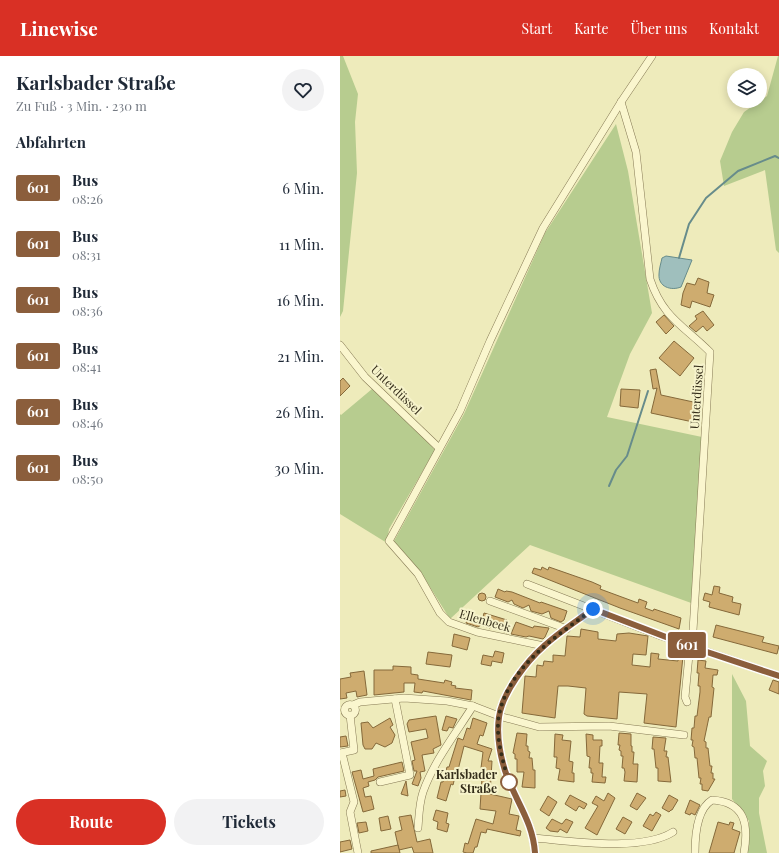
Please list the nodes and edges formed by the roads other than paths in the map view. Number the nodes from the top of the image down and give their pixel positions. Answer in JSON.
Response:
{"nodes":[{"id":1,"x":652,"y":56,"type":"edge"},
{"id":2,"x":621,"y":102,"type":"junction"},
{"id":3,"x":340,"y":345,"type":"edge"},
{"id":4,"x":439,"y":448,"type":"junction"},
{"id":5,"x":527,"y":584,"type":"dead end"},
{"id":6,"x":490,"y":601,"type":"dead end"},
{"id":7,"x":593,"y":609,"type":"junction"},
{"id":8,"x":567,"y":629,"type":"junction"},
{"id":9,"x":544,"y":646,"type":"junction"},
{"id":10,"x":692,"y":647,"type":"junction"},
{"id":11,"x":779,"y":676,"type":"edge"},
{"id":12,"x":395,"y":699,"type":"junction"},
{"id":13,"x":687,"y":702,"type":"dead end"},
{"id":14,"x":473,"y":706,"type":"junction"},
{"id":15,"x":499,"y":716,"type":"junction"},
{"id":16,"x":684,"y":735,"type":"dead end"},
{"id":17,"x":341,"y":753,"type":"edge"},
{"id":18,"x":380,"y":782,"type":"dead end"},
{"id":19,"x":418,"y":828,"type":"dead end"},
{"id":20,"x":673,"y":832,"type":"dead end"},
{"id":21,"x":534,"y":838,"type":"junction"},
{"id":22,"x":357,"y":853,"type":"edge"},
{"id":23,"x":535,"y":853,"type":"edge"},
{"id":24,"x":695,"y":853,"type":"edge"},
{"id":25,"x":744,"y":853,"type":"edge"}],
"edges":[{"from":1,"to":2,"type":"street"},
{"from":2,"to":4,"type":"street"},
{"from":2,"to":10,"type":"street","name":"Unterdüssel"},
{"from":3,"to":4,"type":"street","name":"Unterdüssel"},
{"from":4,"to":9,"type":"street","name":"Ellenbeek"},
{"from":5,"to":7,"type":"street"},
{"from":6,"to":8,"type":"street","name":"Ellenbeek"},
{"from":7,"to":8,"type":"street"},
{"from":7,"to":10,"type":"street"},
{"from":8,"to":9,"type":"street"},
{"from":9,"to":15,"type":"street"},
{"from":10,"to":11,"type":"street"},
{"from":10,"to":13,"type":"street"},
{"from":12,"to":14,"type":"street"},
{"from":12,"to":17,"type":"street"},
{"from":12,"to":18,"type":"street"},
{"from":14,"to":15,"type":"street"},
{"from":14,"to":19,"type":"street"},
{"from":15,"to":16,"type":"street"},
{"from":15,"to":21,"type":"street"},
{"from":17,"to":22,"type":"street"},
{"from":20,"to":21,"type":"street"},
{"from":21,"to":23,"type":"street"},
{"from":24,"to":25,"type":"street"}]}
